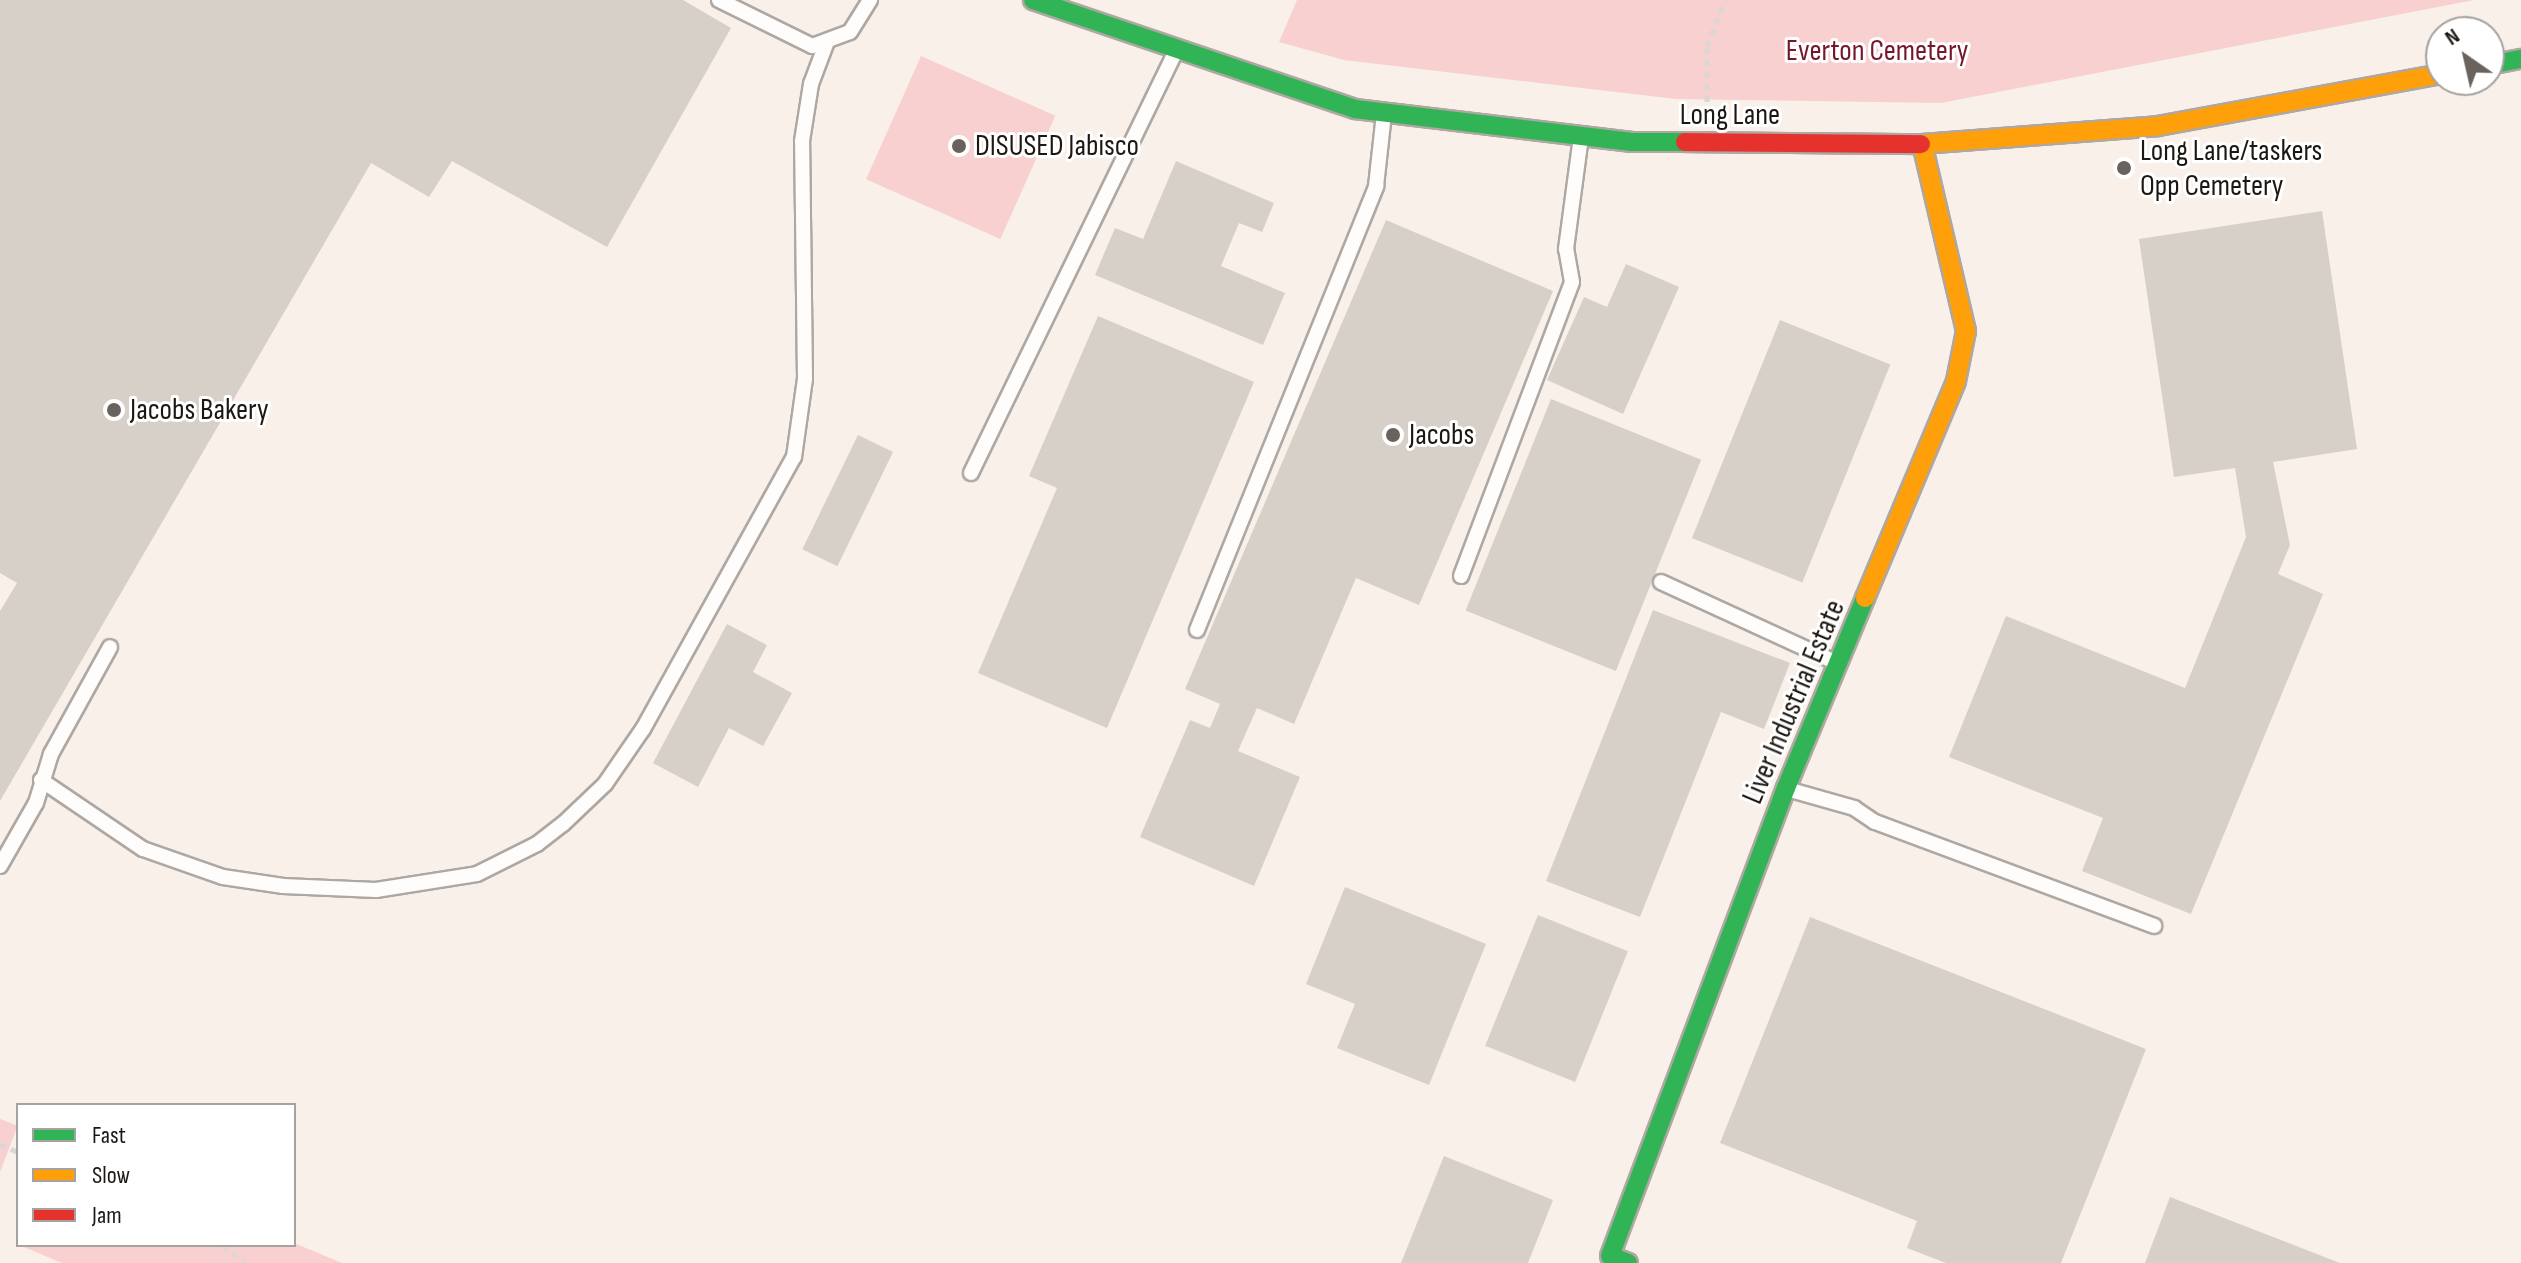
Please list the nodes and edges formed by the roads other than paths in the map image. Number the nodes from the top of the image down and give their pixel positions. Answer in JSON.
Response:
{"nodes":[{"id":1,"x":719,"y":0,"type":"edge"},
{"id":2,"x":870,"y":0,"type":"edge"},
{"id":3,"x":1033,"y":0,"type":"edge"},
{"id":4,"x":826,"y":44,"type":"junction"},
{"id":5,"x":1176,"y":51,"type":"junction"},
{"id":6,"x":2425,"y":77,"type":"edge"},
{"id":7,"x":1384,"y":113,"type":"junction"},
{"id":8,"x":1581,"y":136,"type":"junction"},
{"id":9,"x":1922,"y":144,"type":"junction"},
{"id":10,"x":971,"y":473,"type":"dead end"},
{"id":11,"x":1461,"y":576,"type":"dead end"},
{"id":12,"x":1661,"y":582,"type":"dead end"},
{"id":13,"x":1197,"y":630,"type":"dead end"},
{"id":14,"x":110,"y":647,"type":"dead end"},
{"id":15,"x":1839,"y":664,"type":"junction"},
{"id":16,"x":41,"y":780,"type":"junction"},
{"id":17,"x":1786,"y":788,"type":"junction"},
{"id":18,"x":0,"y":866,"type":"edge"},
{"id":19,"x":2154,"y":926,"type":"dead end"},
{"id":20,"x":1628,"y":1263,"type":"edge"}],
"edges":[{"from":1,"to":4,"type":"lane"},
{"from":2,"to":4,"type":"lane"},
{"from":3,"to":5,"type":"main road","name":"Long Lane"},
{"from":4,"to":16,"type":"lane"},
{"from":5,"to":7,"type":"main road","name":"Long Lane"},
{"from":5,"to":10,"type":"lane"},
{"from":6,"to":9,"type":"main road","name":"Long Lane"},
{"from":7,"to":8,"type":"main road","name":"Long Lane"},
{"from":7,"to":13,"type":"lane"},
{"from":8,"to":9,"type":"main road","name":"Long Lane"},
{"from":8,"to":11,"type":"lane"},
{"from":9,"to":15,"type":"main road","name":"Liver Industrial Estate"},
{"from":12,"to":15,"type":"lane"},
{"from":14,"to":16,"type":"lane"},
{"from":15,"to":17,"type":"main road","name":"Liver Industrial Estate"},
{"from":16,"to":18,"type":"lane"},
{"from":17,"to":19,"type":"lane"},
{"from":17,"to":20,"type":"main road","name":"Liver Industrial Estate"}]}
